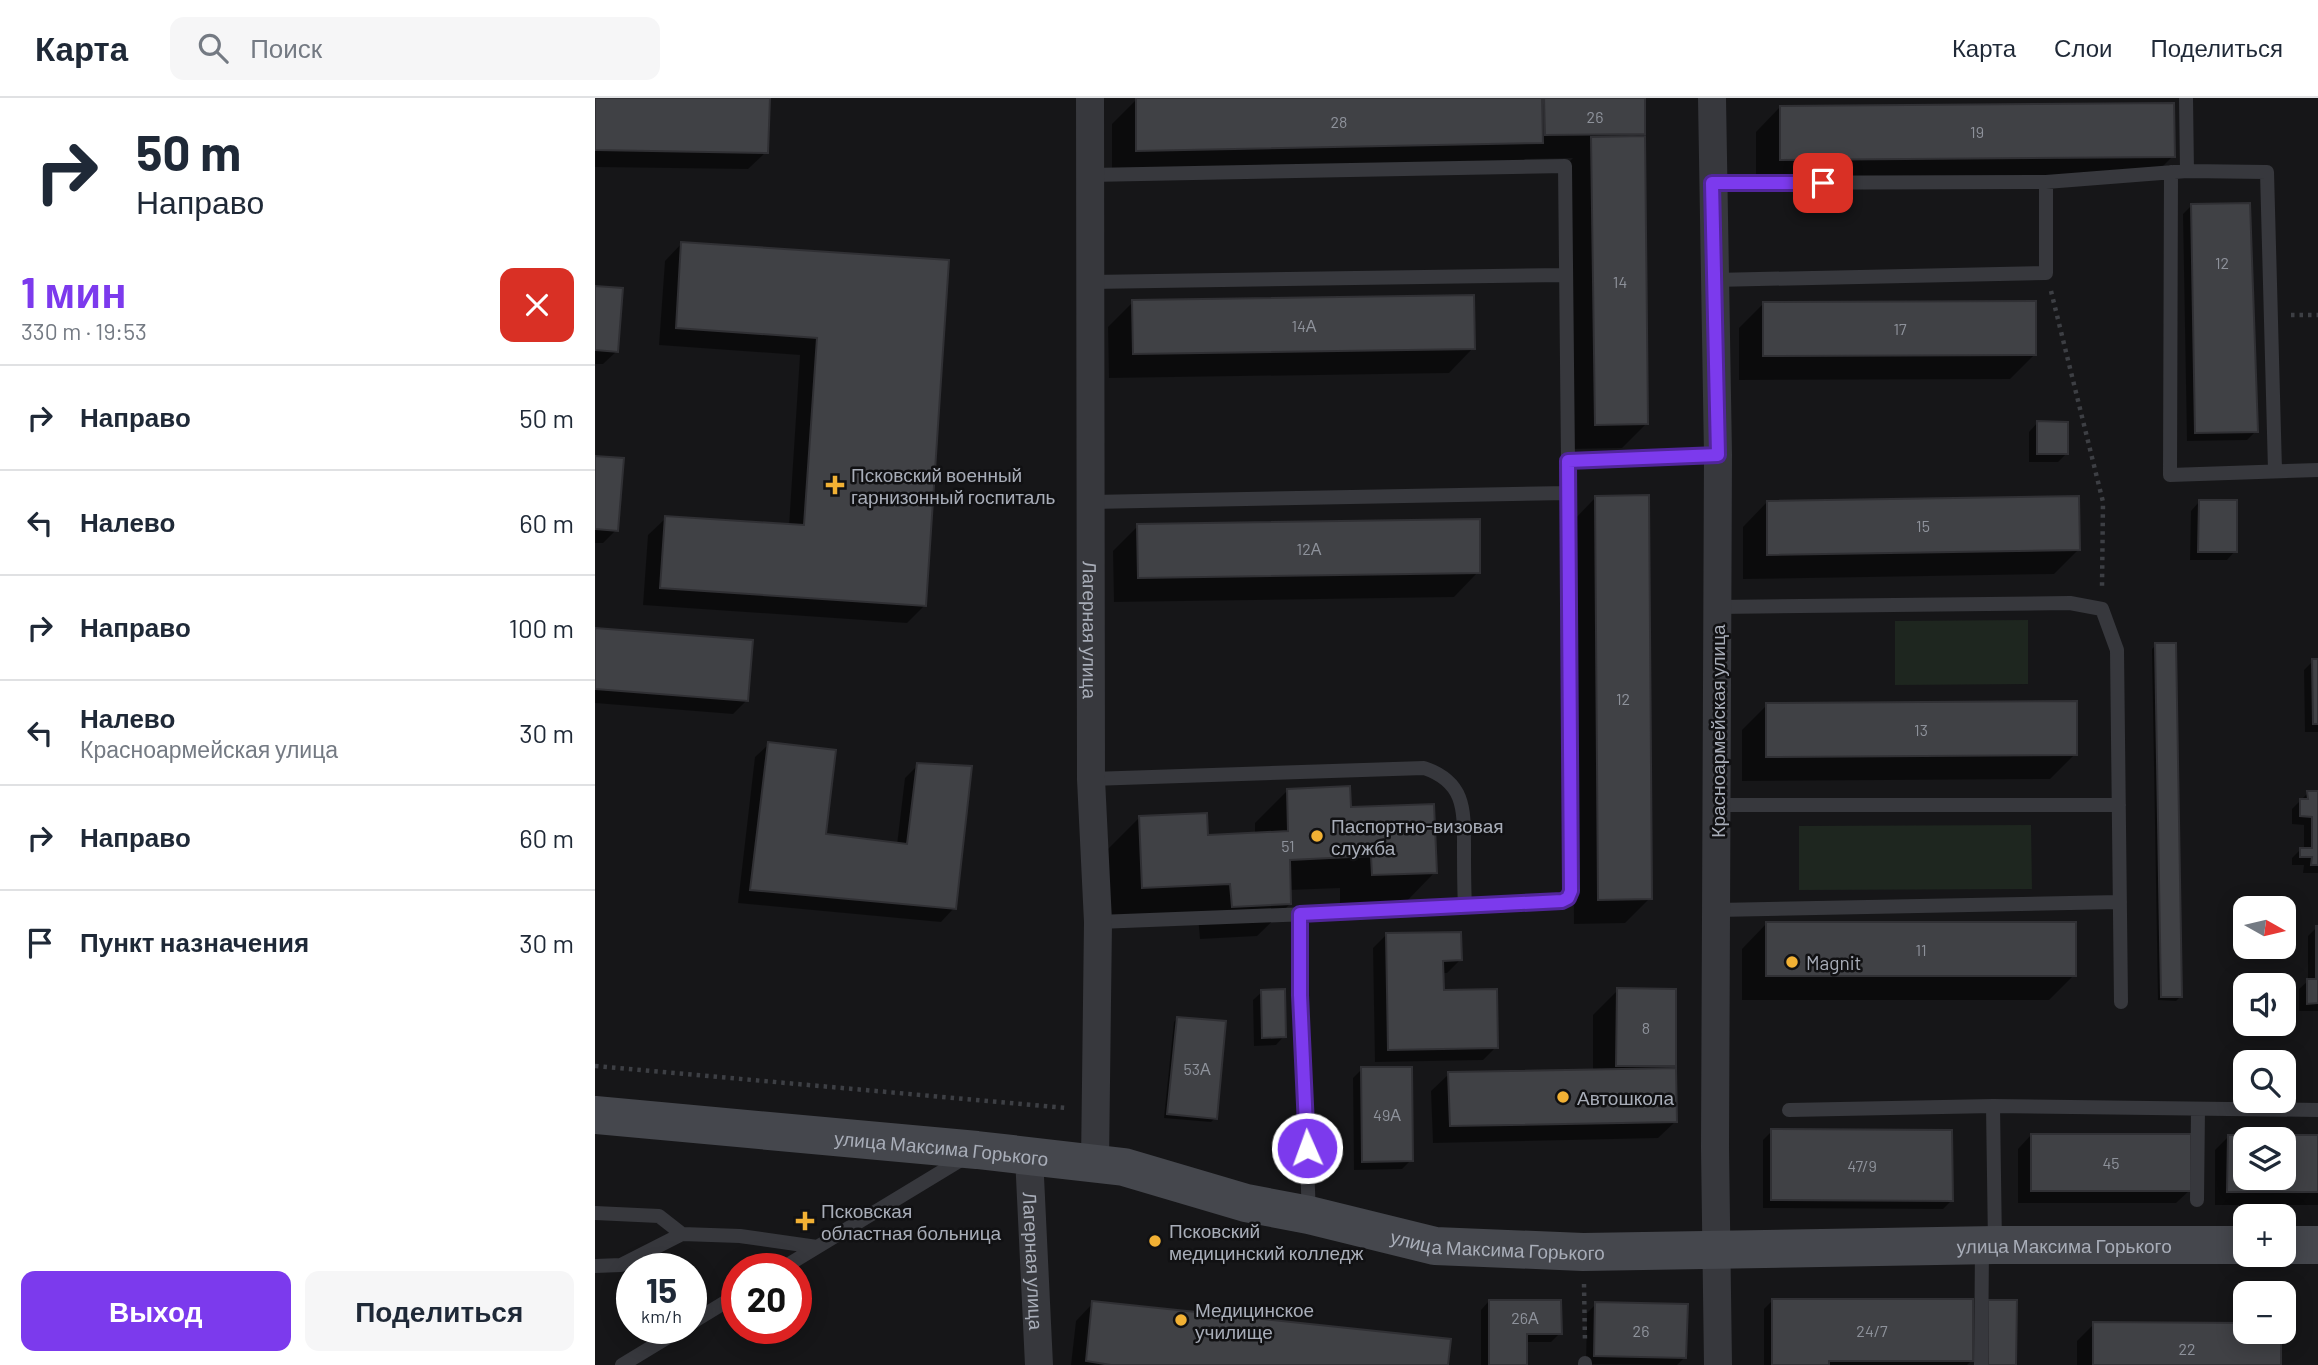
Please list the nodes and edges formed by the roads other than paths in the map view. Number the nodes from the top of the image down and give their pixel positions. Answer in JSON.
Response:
{"nodes":[{"id":1,"x":1090,"y":98,"type":"edge"},
{"id":2,"x":1712,"y":98,"type":"edge"},
{"id":3,"x":2186,"y":98,"type":"edge"},
{"id":4,"x":2187,"y":171,"type":"junction"},
{"id":5,"x":2171,"y":172,"type":"junction"},
{"id":6,"x":1090,"y":175,"type":"junction"},
{"id":7,"x":2046,"y":182,"type":"junction"},
{"id":8,"x":1712,"y":183,"type":"junction"},
{"id":9,"x":1566,"y":275,"type":"junction"},
{"id":10,"x":1714,"y":280,"type":"junction"},
{"id":11,"x":1090,"y":282,"type":"junction"},
{"id":12,"x":1718,"y":455,"type":"junction"},
{"id":13,"x":1568,"y":461,"type":"junction"},
{"id":14,"x":2275,"y":470,"type":"junction"},
{"id":15,"x":2318,"y":470,"type":"edge"},
{"id":16,"x":1568,"y":494,"type":"junction"},
{"id":17,"x":1091,"y":502,"type":"junction"},
{"id":18,"x":1716,"y":607,"type":"junction"},
{"id":19,"x":1091,"y":779,"type":"junction"},
{"id":20,"x":1718,"y":805,"type":"junction"},
{"id":21,"x":2119,"y":805,"type":"junction"},
{"id":22,"x":2120,"y":902,"type":"junction"},
{"id":23,"x":1465,"y":907,"type":"junction"},
{"id":24,"x":1717,"y":911,"type":"junction"},
{"id":25,"x":1300,"y":914,"type":"junction"},
{"id":26,"x":1098,"y":922,"type":"junction"},
{"id":27,"x":2122,"y":1002,"type":"dead end"},
{"id":28,"x":1993,"y":1106,"type":"junction"},
{"id":29,"x":2198,"y":1109,"type":"junction"},
{"id":30,"x":1789,"y":1110,"type":"dead end"},
{"id":31,"x":2318,"y":1110,"type":"edge"},
{"id":32,"x":595,"y":1115,"type":"edge"},
{"id":33,"x":977,"y":1150,"type":"junction"},
{"id":34,"x":1029,"y":1156,"type":"junction"},
{"id":35,"x":1095,"y":1163,"type":"junction"},
{"id":36,"x":2197,"y":1200,"type":"dead end"},
{"id":37,"x":595,"y":1213,"type":"edge"},
{"id":38,"x":1309,"y":1215,"type":"junction"},
{"id":39,"x":682,"y":1234,"type":"junction"},
{"id":40,"x":1988,"y":1245,"type":"junction"},
{"id":41,"x":2233,"y":1245,"type":"edge"},
{"id":42,"x":2296,"y":1245,"type":"edge"},
{"id":43,"x":2318,"y":1245,"type":"edge"},
{"id":44,"x":817,"y":1247,"type":"junction"},
{"id":45,"x":1716,"y":1250,"type":"junction"},
{"id":46,"x":807,"y":1253,"type":"edge"},
{"id":47,"x":595,"y":1266,"type":"edge"},
{"id":48,"x":657,"y":1344,"type":"edge"},
{"id":49,"x":622,"y":1365,"type":"edge"},
{"id":50,"x":1039,"y":1365,"type":"edge"},
{"id":51,"x":1718,"y":1365,"type":"edge"},
{"id":52,"x":1981,"y":1365,"type":"edge"}],
"edges":[{"from":1,"to":6,"type":"street","name":"Лагерная улица"},
{"from":2,"to":8,"type":"street","name":"Красноармейская улица"},
{"from":3,"to":4,"type":"lane"},
{"from":4,"to":5,"type":"lane"},
{"from":4,"to":14,"type":"lane"},
{"from":5,"to":7,"type":"lane"},
{"from":5,"to":14,"type":"lane"},
{"from":6,"to":9,"type":"lane"},
{"from":6,"to":11,"type":"street","name":"Лагерная улица"},
{"from":7,"to":8,"type":"lane"},
{"from":7,"to":10,"type":"lane"},
{"from":8,"to":10,"type":"street","name":"Красноармейская улица"},
{"from":9,"to":11,"type":"lane"},
{"from":9,"to":13,"type":"lane"},
{"from":10,"to":12,"type":"street","name":"Красноармейская улица"},
{"from":11,"to":17,"type":"street","name":"Лагерная улица"},
{"from":12,"to":13,"type":"lane"},
{"from":12,"to":18,"type":"street","name":"Красноармейская улица"},
{"from":13,"to":16,"type":"lane"},
{"from":14,"to":15,"type":"lane"},
{"from":16,"to":17,"type":"lane"},
{"from":16,"to":23,"type":"lane"},
{"from":17,"to":19,"type":"street","name":"Лагерная улица"},
{"from":18,"to":20,"type":"street","name":"Красноармейская улица"},
{"from":18,"to":21,"type":"lane"},
{"from":19,"to":23,"type":"lane"},
{"from":19,"to":26,"type":"street","name":"Лагерная улица"},
{"from":20,"to":21,"type":"lane"},
{"from":20,"to":24,"type":"street","name":"Красноармейская улица"},
{"from":21,"to":22,"type":"lane"},
{"from":22,"to":24,"type":"lane"},
{"from":22,"to":27,"type":"lane"},
{"from":23,"to":25,"type":"lane"},
{"from":24,"to":45,"type":"street","name":"Красноармейская улица"},
{"from":25,"to":26,"type":"lane"},
{"from":25,"to":38,"type":"lane"},
{"from":26,"to":35,"type":"street","name":"Лагерная улица"},
{"from":28,"to":29,"type":"lane"},
{"from":28,"to":30,"type":"lane"},
{"from":28,"to":40,"type":"lane"},
{"from":29,"to":31,"type":"lane"},
{"from":29,"to":36,"type":"lane"},
{"from":32,"to":33,"type":"main road","name":"улица Максима Горького"},
{"from":33,"to":34,"type":"main road","name":"улица Максима Горького"},
{"from":33,"to":44,"type":"lane"},
{"from":34,"to":35,"type":"main road","name":"улица Максима Горького"},
{"from":34,"to":50,"type":"street","name":"Лагерная улица"},
{"from":35,"to":38,"type":"main road","name":"улица Максима Горького"},
{"from":37,"to":39,"type":"lane"},
{"from":38,"to":45,"type":"main road","name":"улица Максима Горького"},
{"from":39,"to":44,"type":"lane"},
{"from":39,"to":47,"type":"lane"},
{"from":40,"to":41,"type":"main road","name":"улица Максима Горького"},
{"from":40,"to":45,"type":"main road","name":"улица Максима Горького"},
{"from":40,"to":52,"type":"lane"},
{"from":42,"to":43,"type":"main road"},
{"from":44,"to":46,"type":"lane"},
{"from":45,"to":51,"type":"street","name":"Красноармейская улица"},
{"from":48,"to":49,"type":"lane"}]}
